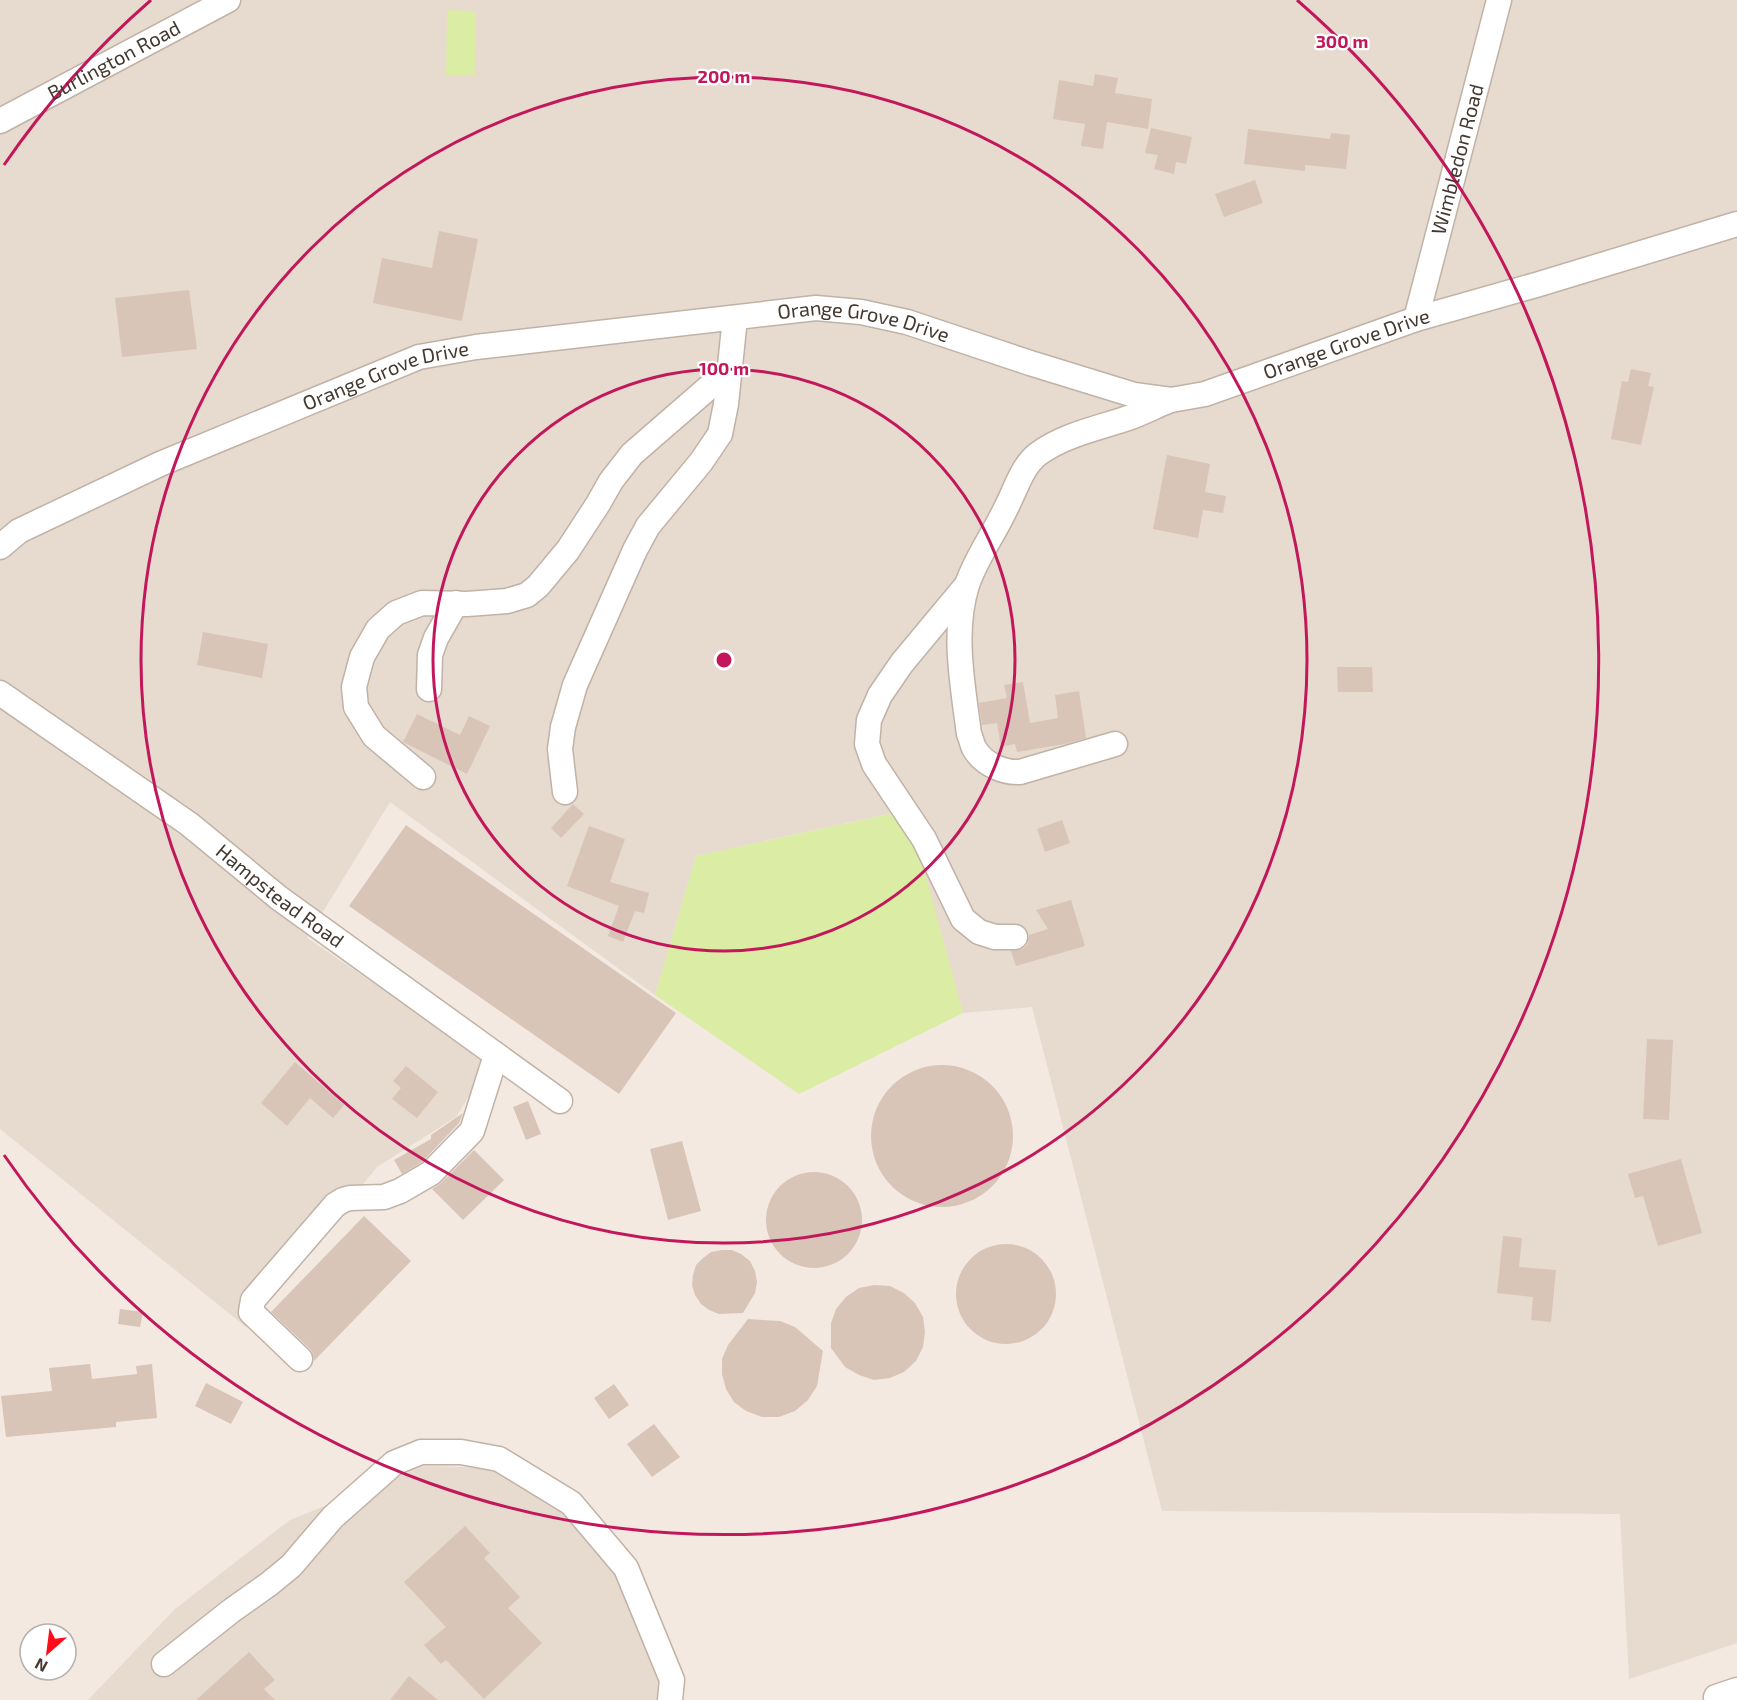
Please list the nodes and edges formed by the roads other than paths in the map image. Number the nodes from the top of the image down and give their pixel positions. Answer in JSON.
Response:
{"nodes":[{"id":1,"x":228,"y":0,"type":"edge"},
{"id":2,"x":1499,"y":0,"type":"edge"},
{"id":3,"x":0,"y":121,"type":"edge"},
{"id":4,"x":1737,"y":224,"type":"edge"},
{"id":5,"x":735,"y":318,"type":"junction"},
{"id":6,"x":1416,"y":319,"type":"junction"},
{"id":7,"x":730,"y":369,"type":"junction"},
{"id":8,"x":1171,"y":400,"type":"junction"},
{"id":9,"x":0,"y":547,"type":"edge"},
{"id":10,"x":967,"y":584,"type":"junction"},
{"id":11,"x":456,"y":603,"type":"junction"},
{"id":12,"x":429,"y":689,"type":"dead end"},
{"id":13,"x":0,"y":693,"type":"edge"},
{"id":14,"x":1114,"y":744,"type":"dead end"},
{"id":15,"x":423,"y":777,"type":"dead end"},
{"id":16,"x":565,"y":792,"type":"dead end"},
{"id":17,"x":1015,"y":937,"type":"dead end"},
{"id":18,"x":496,"y":1055,"type":"junction"},
{"id":19,"x":560,"y":1101,"type":"dead end"},
{"id":20,"x":300,"y":1359,"type":"dead end"},
{"id":21,"x":164,"y":1664,"type":"dead end"},
{"id":22,"x":670,"y":1700,"type":"edge"}],
"edges":[{"from":1,"to":3,"type":"street","name":"Burlington Road"},
{"from":2,"to":6,"type":"street","name":"Wimbledon Road"},
{"from":4,"to":6,"type":"street","name":"Orange Grove Drive"},
{"from":5,"to":7,"type":"street"},
{"from":5,"to":8,"type":"street","name":"Orange Grove Drive"},
{"from":5,"to":9,"type":"street","name":"Orange Grove Drive"},
{"from":6,"to":8,"type":"street","name":"Orange Grove Drive"},
{"from":7,"to":11,"type":"street"},
{"from":7,"to":16,"type":"street"},
{"from":8,"to":10,"type":"street"},
{"from":10,"to":14,"type":"street"},
{"from":10,"to":17,"type":"street"},
{"from":11,"to":12,"type":"street"},
{"from":11,"to":15,"type":"street"},
{"from":13,"to":18,"type":"street","name":"Hampstead Road"},
{"from":18,"to":19,"type":"street","name":"Hampstead Road"},
{"from":18,"to":20,"type":"street"},
{"from":21,"to":22,"type":"street"}]}
